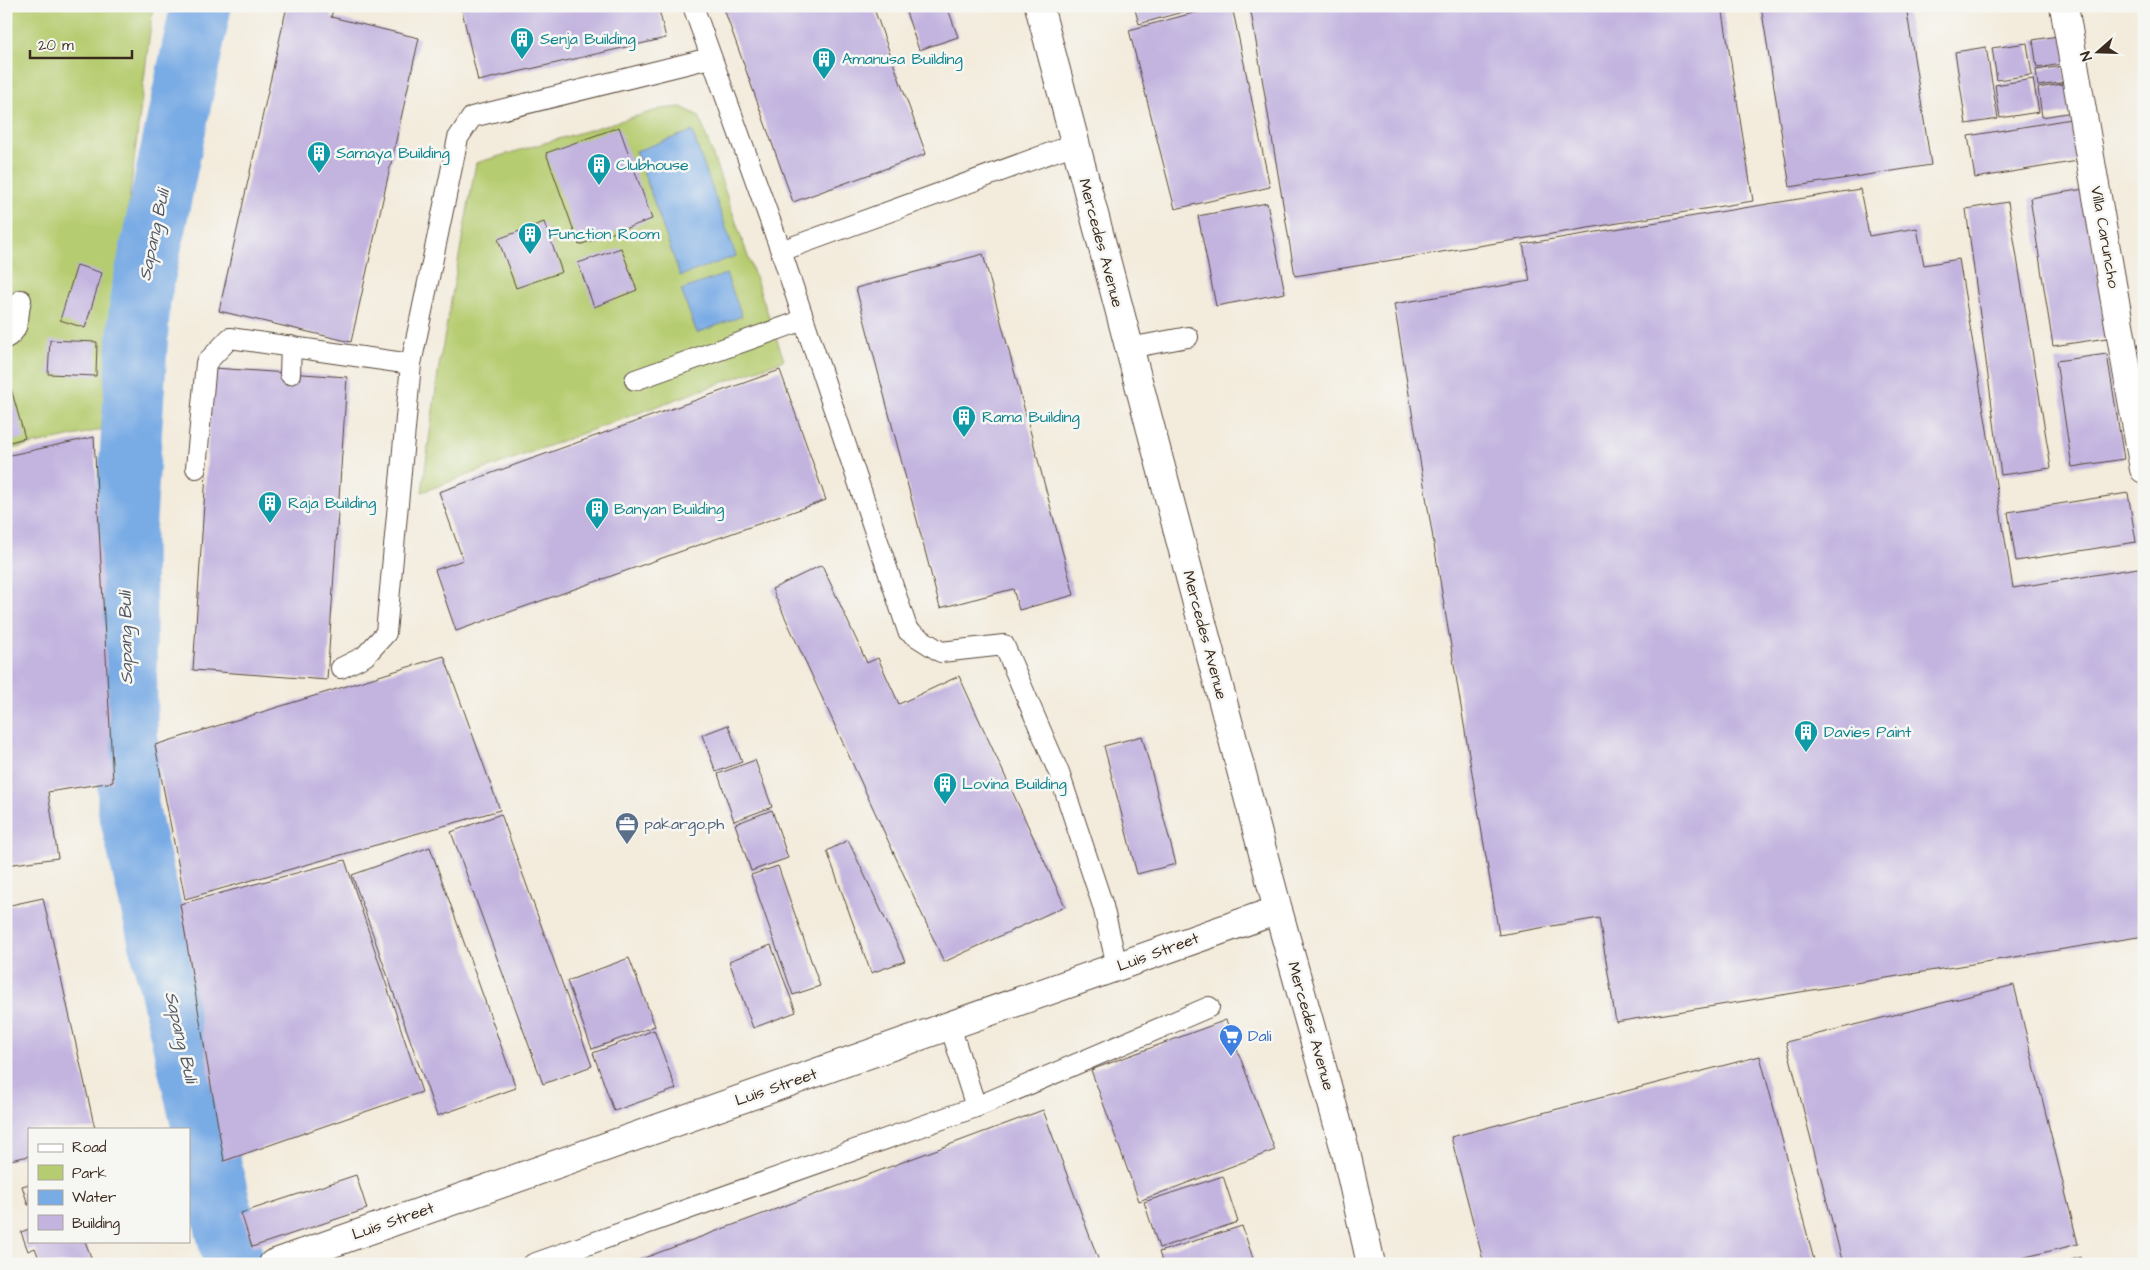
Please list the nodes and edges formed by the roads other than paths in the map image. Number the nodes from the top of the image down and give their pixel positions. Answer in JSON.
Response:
{"nodes":[{"id":1,"x":693,"y":6,"type":"edge"},
{"id":2,"x":1038,"y":6,"type":"edge"},
{"id":3,"x":2064,"y":6,"type":"edge"},
{"id":4,"x":710,"y":58,"type":"junction"},
{"id":5,"x":1075,"y":144,"type":"junction"},
{"id":6,"x":781,"y":251,"type":"junction"},
{"id":7,"x":21,"y":300,"type":"dead end"},
{"id":8,"x":804,"y":320,"type":"junction"},
{"id":9,"x":1188,"y":337,"type":"dead end"},
{"id":10,"x":6,"y":338,"type":"edge"},
{"id":11,"x":291,"y":346,"type":"junction"},
{"id":12,"x":1129,"y":348,"type":"junction"},
{"id":13,"x":411,"y":364,"type":"junction"},
{"id":14,"x":290,"y":374,"type":"dead end"},
{"id":15,"x":635,"y":380,"type":"dead end"},
{"id":16,"x":196,"y":468,"type":"dead end"},
{"id":17,"x":2144,"y":469,"type":"edge"},
{"id":18,"x":341,"y":668,"type":"dead end"},
{"id":19,"x":1278,"y":910,"type":"junction"},
{"id":20,"x":1117,"y":966,"type":"junction"},
{"id":21,"x":1209,"y":1007,"type":"dead end"},
{"id":22,"x":950,"y":1026,"type":"junction"},
{"id":23,"x":976,"y":1108,"type":"junction"},
{"id":24,"x":283,"y":1262,"type":"edge"},
{"id":25,"x":533,"y":1264,"type":"edge"},
{"id":26,"x":1370,"y":1264,"type":"edge"}],
"edges":[{"from":1,"to":4,"type":"lane"},
{"from":2,"to":5,"type":"street","name":"Mercedes Avenue"},
{"from":3,"to":17,"type":"street","name":"Villa Caruncho"},
{"from":4,"to":6,"type":"lane"},
{"from":4,"to":13,"type":"lane"},
{"from":5,"to":6,"type":"lane"},
{"from":5,"to":12,"type":"street","name":"Mercedes Avenue"},
{"from":6,"to":8,"type":"lane"},
{"from":7,"to":10,"type":"lane"},
{"from":8,"to":15,"type":"lane"},
{"from":8,"to":20,"type":"lane"},
{"from":9,"to":12,"type":"lane"},
{"from":11,"to":13,"type":"lane"},
{"from":11,"to":14,"type":"lane"},
{"from":11,"to":16,"type":"lane"},
{"from":12,"to":19,"type":"street","name":"Mercedes Avenue"},
{"from":13,"to":18,"type":"lane"},
{"from":19,"to":20,"type":"street","name":"Luis Street"},
{"from":19,"to":26,"type":"street","name":"Mercedes Avenue"},
{"from":20,"to":22,"type":"street","name":"Luis Street"},
{"from":21,"to":23,"type":"lane"},
{"from":22,"to":23,"type":"lane"},
{"from":22,"to":24,"type":"street","name":"Luis Street"},
{"from":23,"to":25,"type":"lane"}]}
